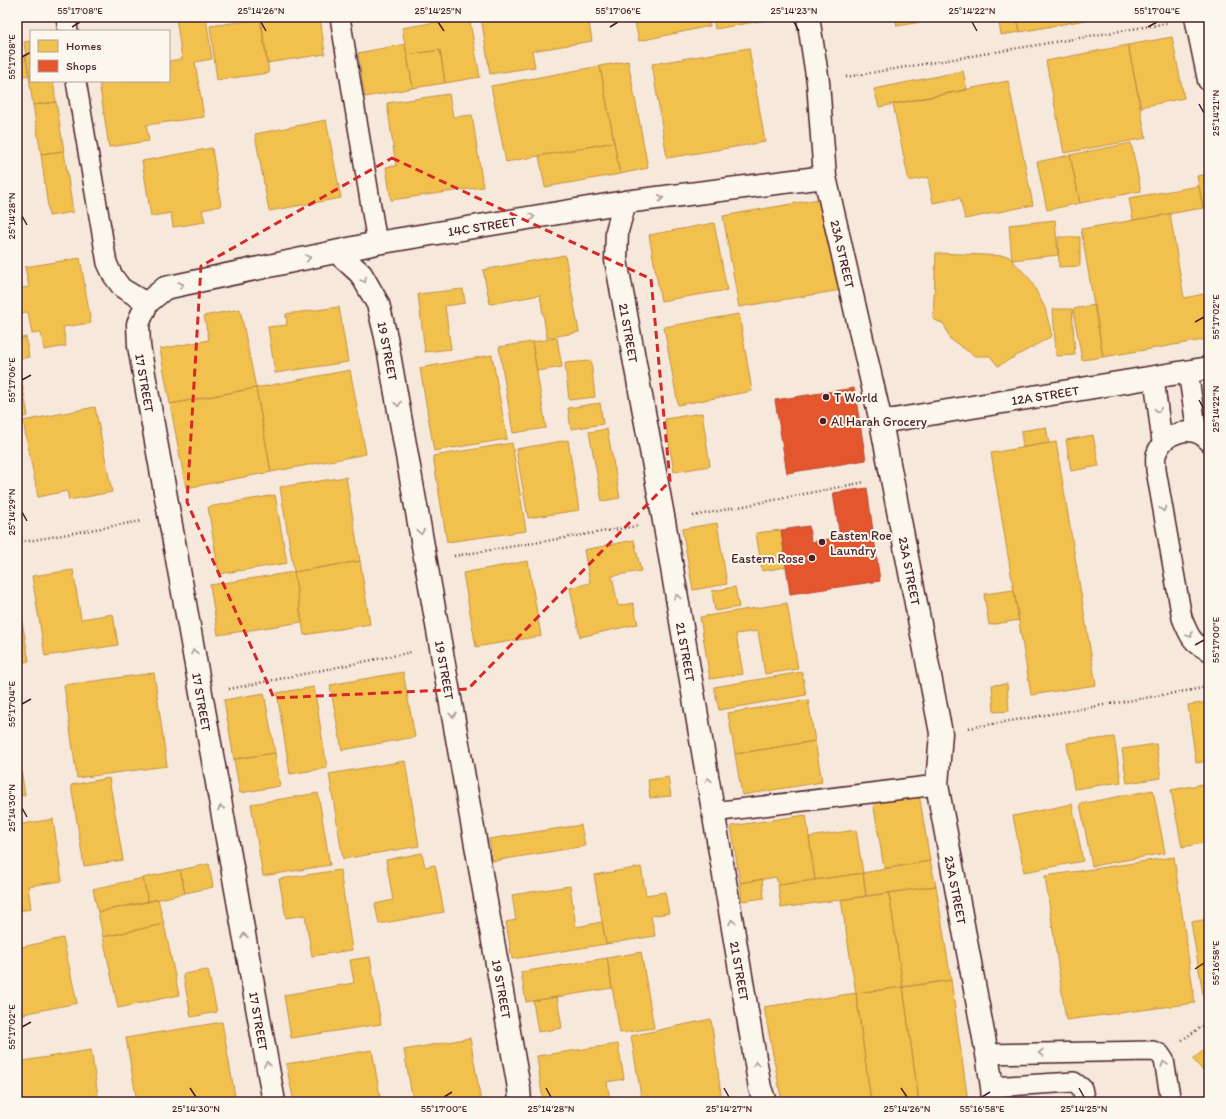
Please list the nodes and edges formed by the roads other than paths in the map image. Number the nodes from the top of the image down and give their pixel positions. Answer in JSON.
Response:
{"nodes":[{"id":1,"x":66,"y":17,"type":"edge"},
{"id":2,"x":340,"y":17,"type":"edge"},
{"id":3,"x":808,"y":17,"type":"edge"},
{"id":4,"x":1196,"y":18,"type":"edge"},
{"id":5,"x":68,"y":30,"type":"edge"},
{"id":6,"x":1209,"y":80,"type":"edge"},
{"id":7,"x":76,"y":82,"type":"edge"},
{"id":8,"x":825,"y":177,"type":"junction"},
{"id":9,"x":625,"y":202,"type":"junction"},
{"id":10,"x":377,"y":243,"type":"junction"},
{"id":11,"x":337,"y":252,"type":"junction"},
{"id":12,"x":148,"y":303,"type":"junction"},
{"id":13,"x":1199,"y":370,"type":"edge"},
{"id":14,"x":1154,"y":378,"type":"junction"},
{"id":15,"x":881,"y":422,"type":"junction"},
{"id":16,"x":1203,"y":437,"type":"edge"},
{"id":17,"x":1162,"y":442,"type":"junction"},
{"id":18,"x":1209,"y":651,"type":"edge"},
{"id":19,"x":937,"y":785,"type":"junction"},
{"id":20,"x":713,"y":812,"type":"junction"},
{"id":21,"x":987,"y":1054,"type":"junction"},
{"id":22,"x":993,"y":1094,"type":"edge"},
{"id":23,"x":274,"y":1102,"type":"edge"},
{"id":24,"x":520,"y":1102,"type":"edge"},
{"id":25,"x":765,"y":1102,"type":"edge"},
{"id":26,"x":1085,"y":1102,"type":"edge"},
{"id":27,"x":1171,"y":1102,"type":"edge"}],
"edges":[{"from":1,"to":5,"type":"lane"},
{"from":2,"to":10,"type":"lane"},
{"from":3,"to":8,"type":"street","name":"23A STREET"},
{"from":4,"to":6,"type":"street"},
{"from":7,"to":12,"type":"lane"},
{"from":9,"to":8,"type":"street","name":"14C STREET","one_way":true},
{"from":8,"to":15,"type":"street","name":"23A STREET"},
{"from":10,"to":9,"type":"street","name":"14C STREET","one_way":true},
{"from":20,"to":9,"type":"street","name":"21 STREET","one_way":true},
{"from":10,"to":11,"type":"street","name":"14C STREET"},
{"from":12,"to":11,"type":"street","name":"14C STREET","one_way":true},
{"from":11,"to":24,"type":"street","name":"19 STREET","one_way":true},
{"from":23,"to":12,"type":"street","name":"17 STREET","one_way":true},
{"from":13,"to":14,"type":"street","name":"12A STREET"},
{"from":13,"to":16,"type":"lane"},
{"from":14,"to":15,"type":"street","name":"12A STREET"},
{"from":14,"to":17,"type":"lane","one_way":true},
{"from":15,"to":19,"type":"street","name":"23A STREET"},
{"from":16,"to":17,"type":"lane"},
{"from":17,"to":18,"type":"lane","one_way":true},
{"from":19,"to":20,"type":"lane"},
{"from":19,"to":21,"type":"street","name":"23A STREET"},
{"from":25,"to":20,"type":"street","name":"21 STREET","one_way":true},
{"from":21,"to":22,"type":"street","name":"23A STREET"},
{"from":27,"to":21,"type":"lane","one_way":true},
{"from":22,"to":26,"type":"lane"}]}
